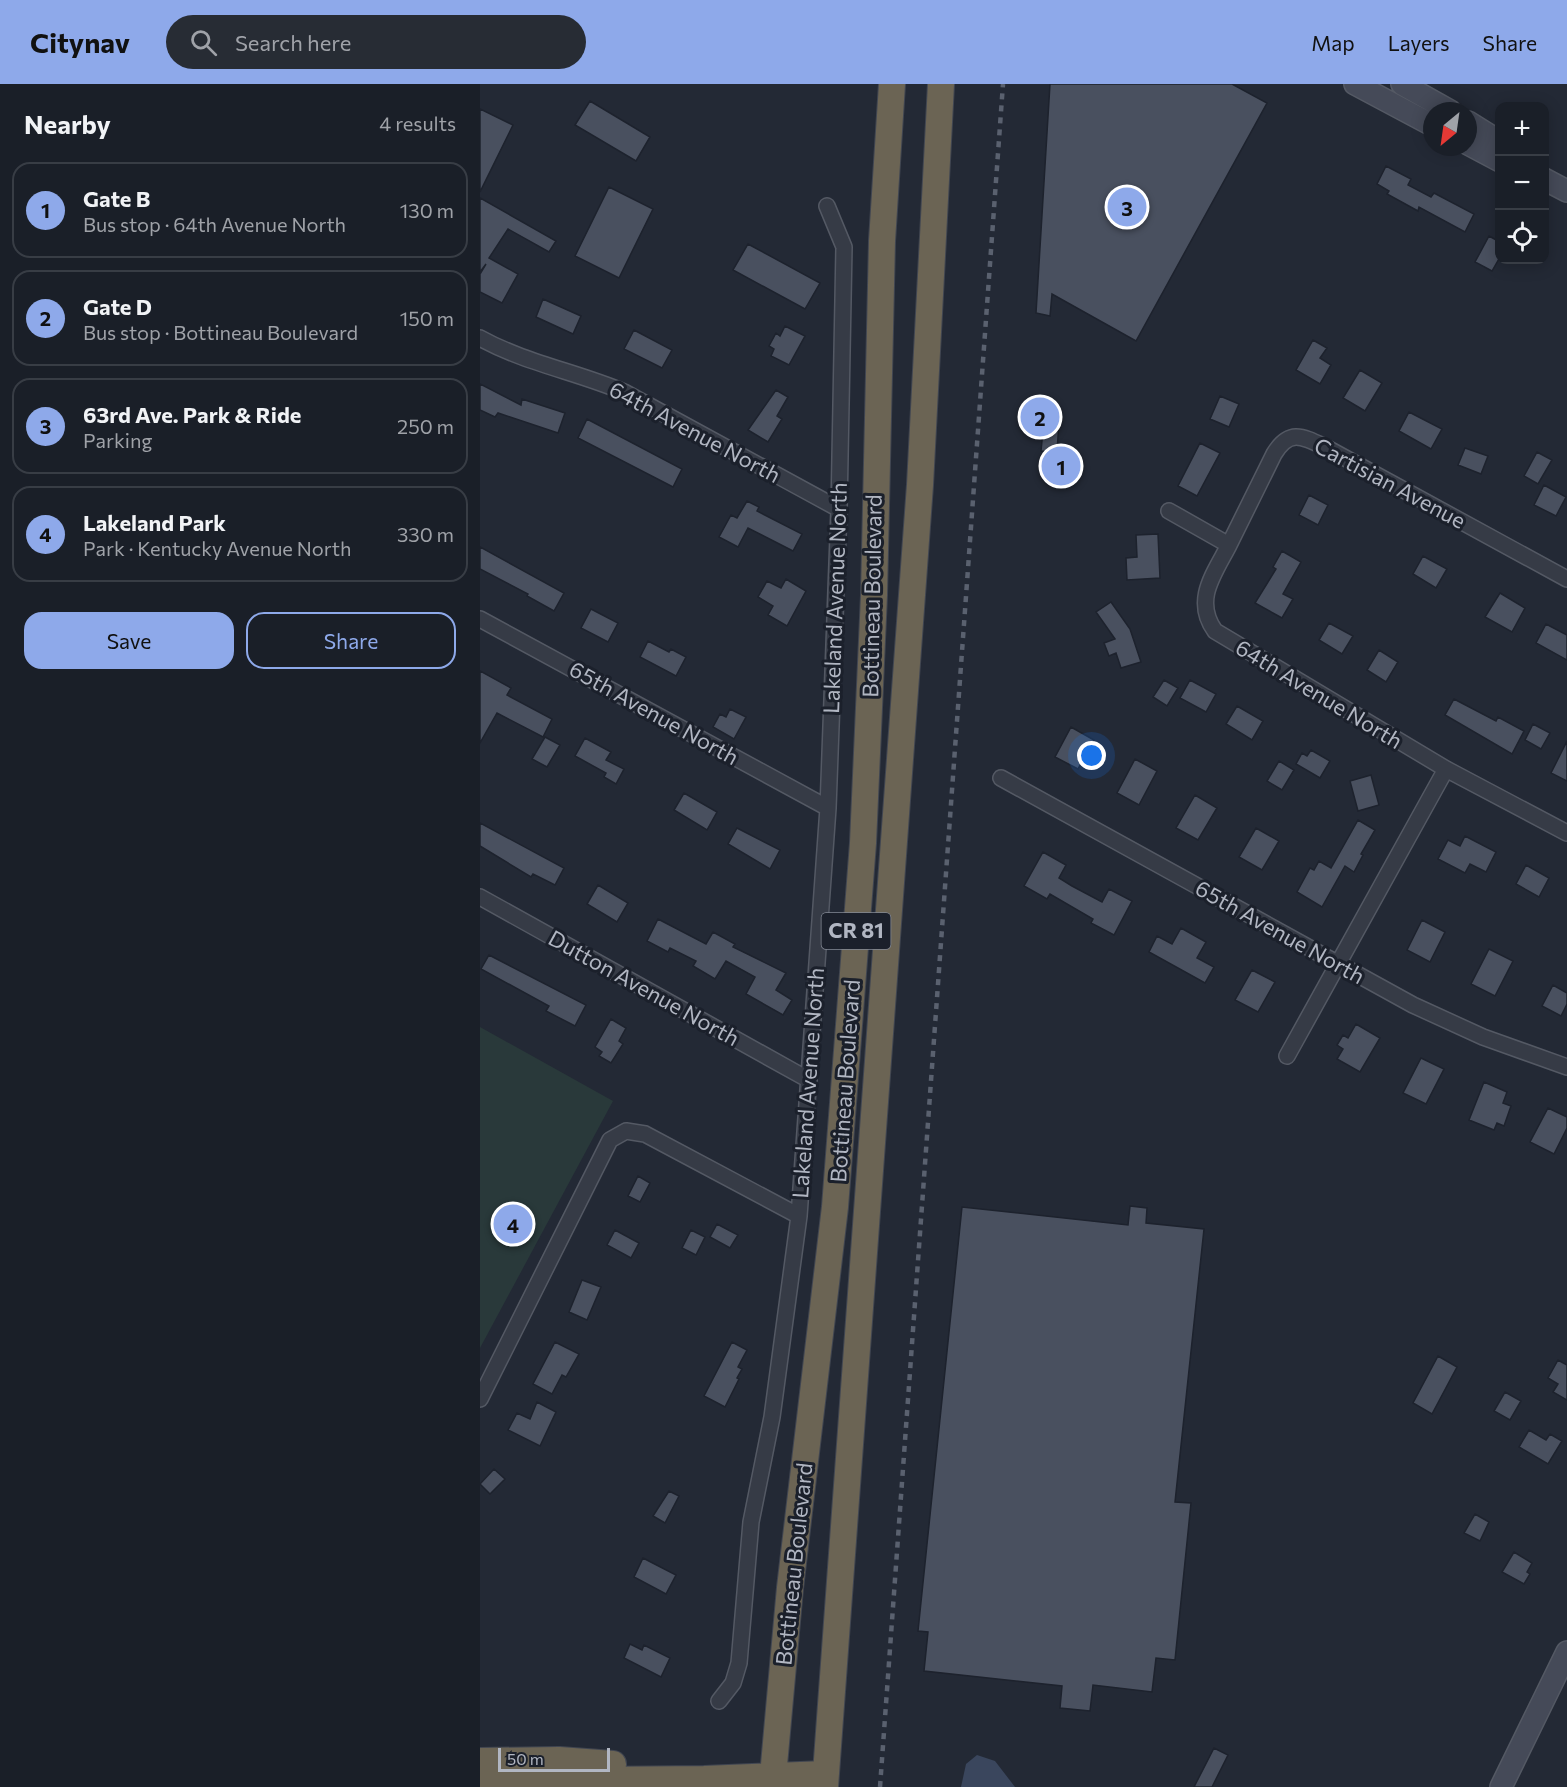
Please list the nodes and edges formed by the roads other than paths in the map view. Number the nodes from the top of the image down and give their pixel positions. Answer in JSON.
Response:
{"nodes":[{"id":1,"x":892,"y":84,"type":"edge"},
{"id":2,"x":941,"y":84,"type":"edge"},
{"id":3,"x":1355,"y":84,"type":"edge"},
{"id":4,"x":1402,"y":84,"type":"edge"},
{"id":5,"x":1434,"y":102,"type":"edge"},
{"id":6,"x":1423,"y":119,"type":"edge"},
{"id":7,"x":1477,"y":128,"type":"edge"},
{"id":8,"x":1495,"y":139,"type":"edge"},
{"id":9,"x":1477,"y":149,"type":"edge"},
{"id":10,"x":1495,"y":158,"type":"edge"},
{"id":11,"x":1549,"y":180,"type":"edge"},
{"id":12,"x":1567,"y":191,"type":"edge"},
{"id":13,"x":827,"y":206,"type":"dead end"},
{"id":14,"x":480,"y":338,"type":"edge"},
{"id":15,"x":838,"y":509,"type":"junction"},
{"id":16,"x":1169,"y":511,"type":"dead end"},
{"id":17,"x":1229,"y":545,"type":"junction"},
{"id":18,"x":1567,"y":579,"type":"edge"},
{"id":19,"x":480,"y":618,"type":"edge"},
{"id":20,"x":1446,"y":769,"type":"junction"},
{"id":21,"x":1001,"y":778,"type":"dead end"},
{"id":22,"x":828,"y":808,"type":"junction"},
{"id":23,"x":1567,"y":833,"type":"edge"},
{"id":24,"x":480,"y":897,"type":"edge"},
{"id":25,"x":1337,"y":964,"type":"junction"},
{"id":26,"x":1287,"y":1056,"type":"dead end"},
{"id":27,"x":1567,"y":1067,"type":"edge"},
{"id":28,"x":808,"y":1080,"type":"junction"},
{"id":29,"x":799,"y":1216,"type":"junction"},
{"id":30,"x":480,"y":1399,"type":"edge"},
{"id":31,"x":1567,"y":1652,"type":"edge"},
{"id":32,"x":719,"y":1701,"type":"dead end"},
{"id":33,"x":480,"y":1761,"type":"edge"},
{"id":34,"x":704,"y":1779,"type":"junction"},
{"id":35,"x":773,"y":1780,"type":"edge"},
{"id":36,"x":826,"y":1780,"type":"edge"},
{"id":37,"x":480,"y":1781,"type":"edge"},
{"id":38,"x":1501,"y":1787,"type":"edge"}],
"edges":[{"from":1,"to":35,"type":"highway","name":"Bottineau Boulevard","number":"CR 81"},
{"from":2,"to":36,"type":"highway","name":"Bottineau Boulevard","number":"CR 81"},
{"from":3,"to":6,"type":"street"},
{"from":4,"to":5,"type":"street"},
{"from":7,"to":8,"type":"street"},
{"from":9,"to":10,"type":"street"},
{"from":11,"to":12,"type":"street"},
{"from":13,"to":15,"type":"street","name":"Lakeland Avenue North"},
{"from":14,"to":15,"type":"street","name":"64th Avenue North"},
{"from":15,"to":22,"type":"street","name":"Lakeland Avenue North"},
{"from":16,"to":17,"type":"street"},
{"from":17,"to":18,"type":"street","name":"Cartisian Avenue"},
{"from":17,"to":20,"type":"street","name":"64th Avenue North"},
{"from":19,"to":22,"type":"street","name":"65th Avenue North"},
{"from":20,"to":23,"type":"street","name":"64th Avenue North"},
{"from":20,"to":25,"type":"street"},
{"from":21,"to":25,"type":"street","name":"65th Avenue North"},
{"from":22,"to":28,"type":"street","name":"Lakeland Avenue North"},
{"from":24,"to":28,"type":"street","name":"Dutton Avenue North"},
{"from":25,"to":26,"type":"street"},
{"from":25,"to":27,"type":"street","name":"65th Avenue North"},
{"from":28,"to":29,"type":"street","name":"Lakeland Avenue North"},
{"from":29,"to":30,"type":"street"},
{"from":29,"to":32,"type":"street","name":"Lakeland Avenue North"},
{"from":31,"to":38,"type":"street"},
{"from":33,"to":34,"type":"highway"},
{"from":34,"to":35,"type":"highway"},
{"from":34,"to":37,"type":"highway"},
{"from":35,"to":36,"type":"highway"}]}
